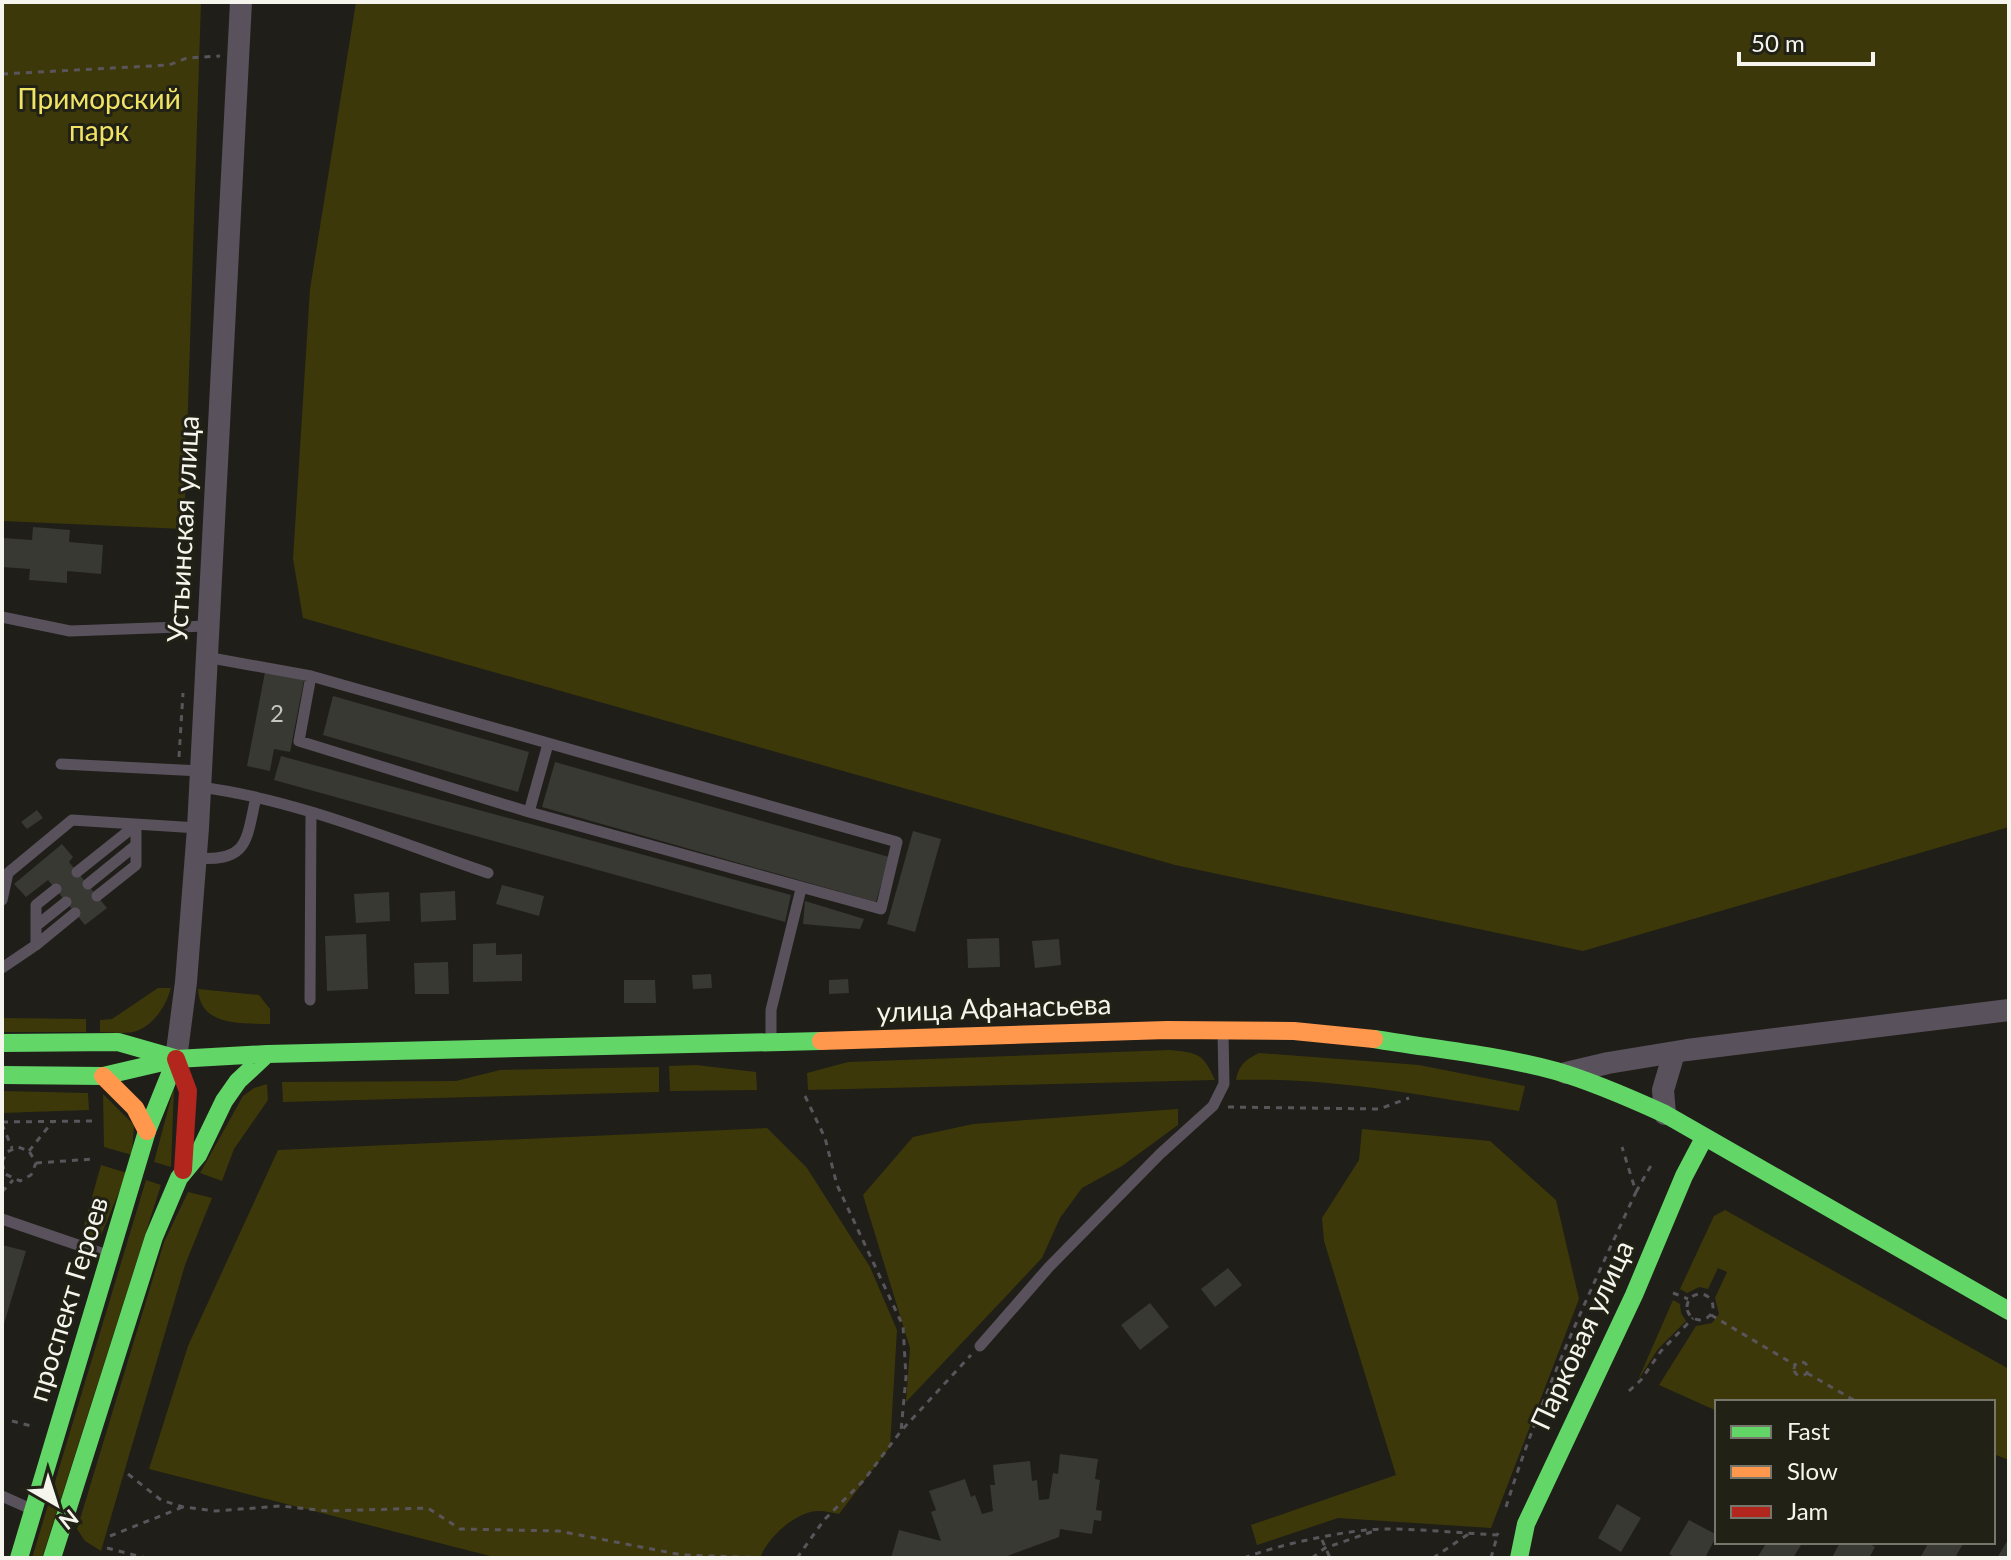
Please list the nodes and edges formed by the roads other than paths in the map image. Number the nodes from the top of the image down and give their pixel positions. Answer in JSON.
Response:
{"nodes":[{"id":1,"x":241,"y":2,"type":"edge"},
{"id":2,"x":2,"y":617,"type":"edge"},
{"id":3,"x":207,"y":626,"type":"junction"},
{"id":4,"x":206,"y":657,"type":"junction"},
{"id":5,"x":311,"y":676,"type":"junction"},
{"id":6,"x":548,"y":744,"type":"junction"},
{"id":7,"x":61,"y":764,"type":"dead end"},
{"id":8,"x":200,"y":779,"type":"junction"},
{"id":9,"x":256,"y":797,"type":"junction"},
{"id":10,"x":529,"y":812,"type":"junction"},
{"id":11,"x":311,"y":813,"type":"junction"},
{"id":12,"x":136,"y":825,"type":"junction"},
{"id":13,"x":186,"y":828,"type":"junction"},
{"id":14,"x":136,"y":845,"type":"junction"},
{"id":15,"x":195,"y":858,"type":"junction"},
{"id":16,"x":77,"y":872,"type":"dead end"},
{"id":17,"x":488,"y":873,"type":"dead end"},
{"id":18,"x":88,"y":884,"type":"dead end"},
{"id":19,"x":56,"y":889,"type":"dead end"},
{"id":20,"x":801,"y":889,"type":"junction"},
{"id":21,"x":97,"y":896,"type":"dead end"},
{"id":22,"x":2,"y":900,"type":"edge"},
{"id":23,"x":66,"y":902,"type":"dead end"},
{"id":24,"x":75,"y":913,"type":"dead end"},
{"id":25,"x":36,"y":926,"type":"junction"},
{"id":26,"x":36,"y":945,"type":"junction"},
{"id":27,"x":2,"y":968,"type":"edge"},
{"id":28,"x":310,"y":1000,"type":"dead end"},
{"id":29,"x":2009,"y":1010,"type":"edge"},
{"id":30,"x":1223,"y":1031,"type":"junction"},
{"id":31,"x":2,"y":1043,"type":"edge"},
{"id":32,"x":771,"y":1043,"type":"junction"},
{"id":33,"x":1674,"y":1053,"type":"junction"},
{"id":34,"x":267,"y":1054,"type":"junction"},
{"id":35,"x":176,"y":1059,"type":"junction"},
{"id":36,"x":1566,"y":1073,"type":"junction"},
{"id":37,"x":2,"y":1075,"type":"edge"},
{"id":38,"x":103,"y":1076,"type":"junction"},
{"id":39,"x":1665,"y":1114,"type":"junction"},
{"id":40,"x":147,"y":1131,"type":"junction"},
{"id":41,"x":1704,"y":1138,"type":"junction"},
{"id":42,"x":183,"y":1170,"type":"junction"},
{"id":43,"x":2,"y":1219,"type":"edge"},
{"id":44,"x":110,"y":1256,"type":"junction"},
{"id":45,"x":2009,"y":1311,"type":"edge"},
{"id":46,"x":980,"y":1346,"type":"road end"},
{"id":47,"x":2,"y":1496,"type":"edge"},
{"id":48,"x":33,"y":1510,"type":"junction"},
{"id":49,"x":19,"y":1558,"type":"edge"},
{"id":50,"x":52,"y":1558,"type":"edge"},
{"id":51,"x":1519,"y":1558,"type":"edge"}],
"edges":[{"from":1,"to":3,"type":"street","name":"Устьинская улица"},
{"from":2,"to":3,"type":"lane"},
{"from":3,"to":4,"type":"street","name":"Устьинская улица"},
{"from":4,"to":5,"type":"lane"},
{"from":4,"to":8,"type":"street","name":"Устьинская улица"},
{"from":5,"to":6,"type":"lane"},
{"from":5,"to":10,"type":"lane"},
{"from":6,"to":10,"type":"lane"},
{"from":6,"to":20,"type":"lane"},
{"from":7,"to":8,"type":"lane"},
{"from":8,"to":9,"type":"lane"},
{"from":8,"to":13,"type":"street","name":"Устьинская улица"},
{"from":9,"to":11,"type":"lane"},
{"from":9,"to":15,"type":"lane"},
{"from":10,"to":20,"type":"lane"},
{"from":11,"to":17,"type":"lane"},
{"from":11,"to":28,"type":"lane"},
{"from":12,"to":13,"type":"lane"},
{"from":12,"to":14,"type":"lane"},
{"from":12,"to":16,"type":"lane"},
{"from":12,"to":22,"type":"lane"},
{"from":13,"to":15,"type":"street","name":"Устьинская улица"},
{"from":14,"to":18,"type":"lane"},
{"from":14,"to":21,"type":"lane"},
{"from":15,"to":35,"type":"street","name":"Устьинская улица"},
{"from":19,"to":25,"type":"lane"},
{"from":20,"to":32,"type":"lane"},
{"from":23,"to":25,"type":"lane"},
{"from":24,"to":26,"type":"lane"},
{"from":25,"to":26,"type":"lane"},
{"from":26,"to":27,"type":"lane"},
{"from":29,"to":33,"type":"street"},
{"from":30,"to":32,"type":"main road","name":"улица Афанасьева"},
{"from":30,"to":36,"type":"main road","name":"улица Афанасьева"},
{"from":30,"to":46,"type":"lane"},
{"from":31,"to":35,"type":"main road"},
{"from":32,"to":34,"type":"main road","name":"улица Афанасьева"},
{"from":33,"to":36,"type":"street"},
{"from":33,"to":39,"type":"street"},
{"from":34,"to":35,"type":"main road","name":"улица Афанасьева"},
{"from":34,"to":42,"type":"main road"},
{"from":35,"to":38,"type":"main road"},
{"from":35,"to":40,"type":"main road","name":"проспект Героев"},
{"from":35,"to":42,"type":"main road"},
{"from":36,"to":39,"type":"main road","name":"улица Афанасьева"},
{"from":37,"to":38,"type":"main road"},
{"from":38,"to":40,"type":"main road"},
{"from":39,"to":41,"type":"main road","name":"улица Афанасьева"},
{"from":40,"to":44,"type":"main road","name":"проспект Героев"},
{"from":41,"to":45,"type":"main road","name":"улица Афанасьева"},
{"from":41,"to":51,"type":"main road","name":"Парковая улица"},
{"from":42,"to":50,"type":"main road"},
{"from":43,"to":44,"type":"lane"},
{"from":44,"to":48,"type":"main road","name":"проспект Героев"},
{"from":47,"to":48,"type":"lane"},
{"from":48,"to":49,"type":"main road","name":"проспект Героев"}]}
